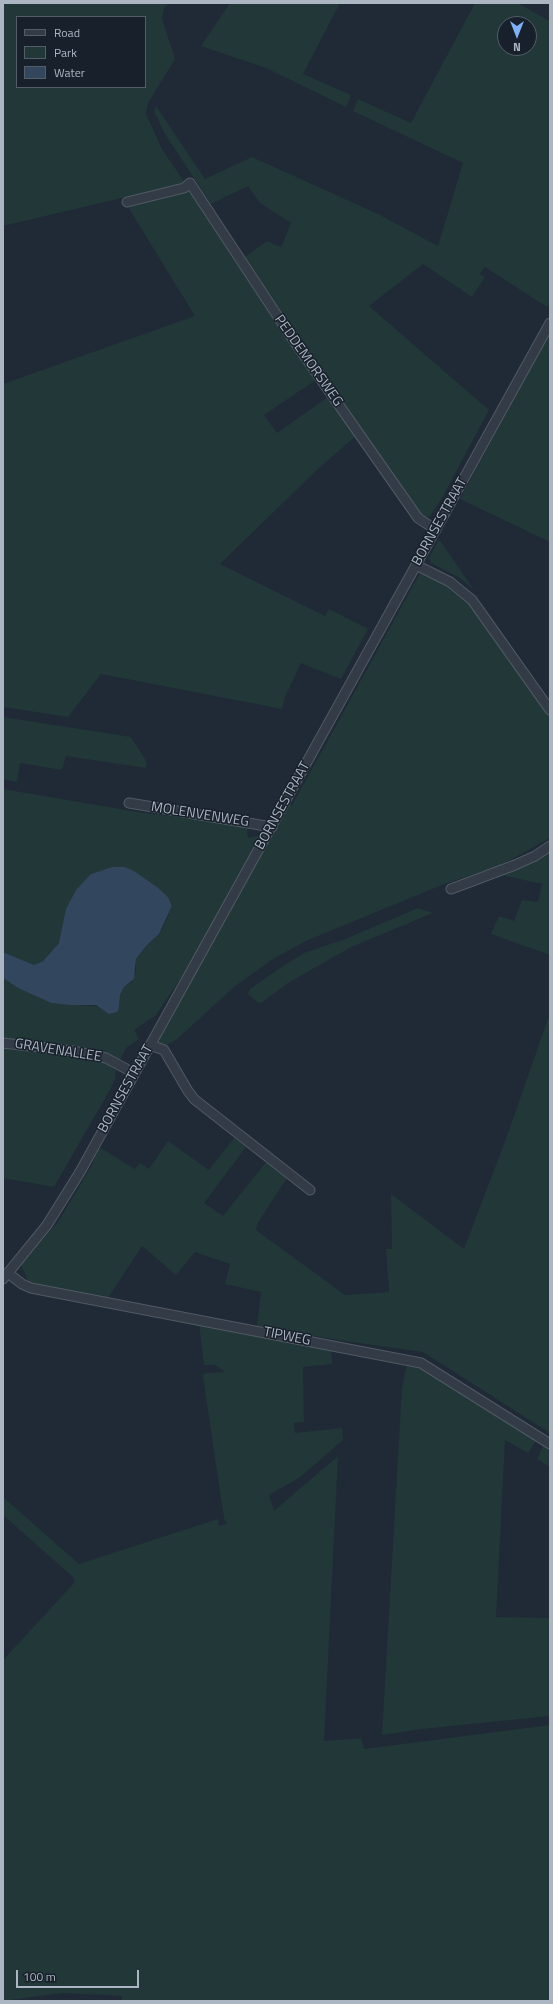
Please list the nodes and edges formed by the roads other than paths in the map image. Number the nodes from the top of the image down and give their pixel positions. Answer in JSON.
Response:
{"nodes":[{"id":1,"x":127,"y":202,"type":"dead end"},
{"id":2,"x":550,"y":323,"type":"edge"},
{"id":3,"x":436,"y":530,"type":"junction"},
{"id":4,"x":416,"y":565,"type":"junction"},
{"id":5,"x":550,"y":710,"type":"edge"},
{"id":6,"x":129,"y":803,"type":"dead end"},
{"id":7,"x":272,"y":827,"type":"junction"},
{"id":8,"x":550,"y":846,"type":"edge"},
{"id":9,"x":451,"y":889,"type":"dead end"},
{"id":10,"x":3,"y":1043,"type":"edge"},
{"id":11,"x":150,"y":1045,"type":"junction"},
{"id":12,"x":134,"y":1072,"type":"junction"},
{"id":13,"x":310,"y":1190,"type":"dead end"},
{"id":14,"x":6,"y":1276,"type":"edge"},
{"id":15,"x":550,"y":1444,"type":"edge"}],
"edges":[{"from":1,"to":3,"type":"street","name":"PEDDEMORSWEG"},
{"from":2,"to":3,"type":"street","name":"BORNSESTRAAT"},
{"from":3,"to":4,"type":"street","name":"BORNSESTRAAT"},
{"from":4,"to":5,"type":"street"},
{"from":4,"to":7,"type":"street","name":"BORNSESTRAAT"},
{"from":6,"to":7,"type":"street","name":"MOLENVENWEG"},
{"from":7,"to":11,"type":"street","name":"BORNSESTRAAT"},
{"from":8,"to":9,"type":"street"},
{"from":10,"to":12,"type":"street","name":"GRAVENALLEE"},
{"from":11,"to":12,"type":"street","name":"BORNSESTRAAT"},
{"from":11,"to":13,"type":"street","name":"BORNSESTRAAT"},
{"from":12,"to":14,"type":"street","name":"BORNSESTRAAT"},
{"from":14,"to":15,"type":"street","name":"TIPWEG"}]}
